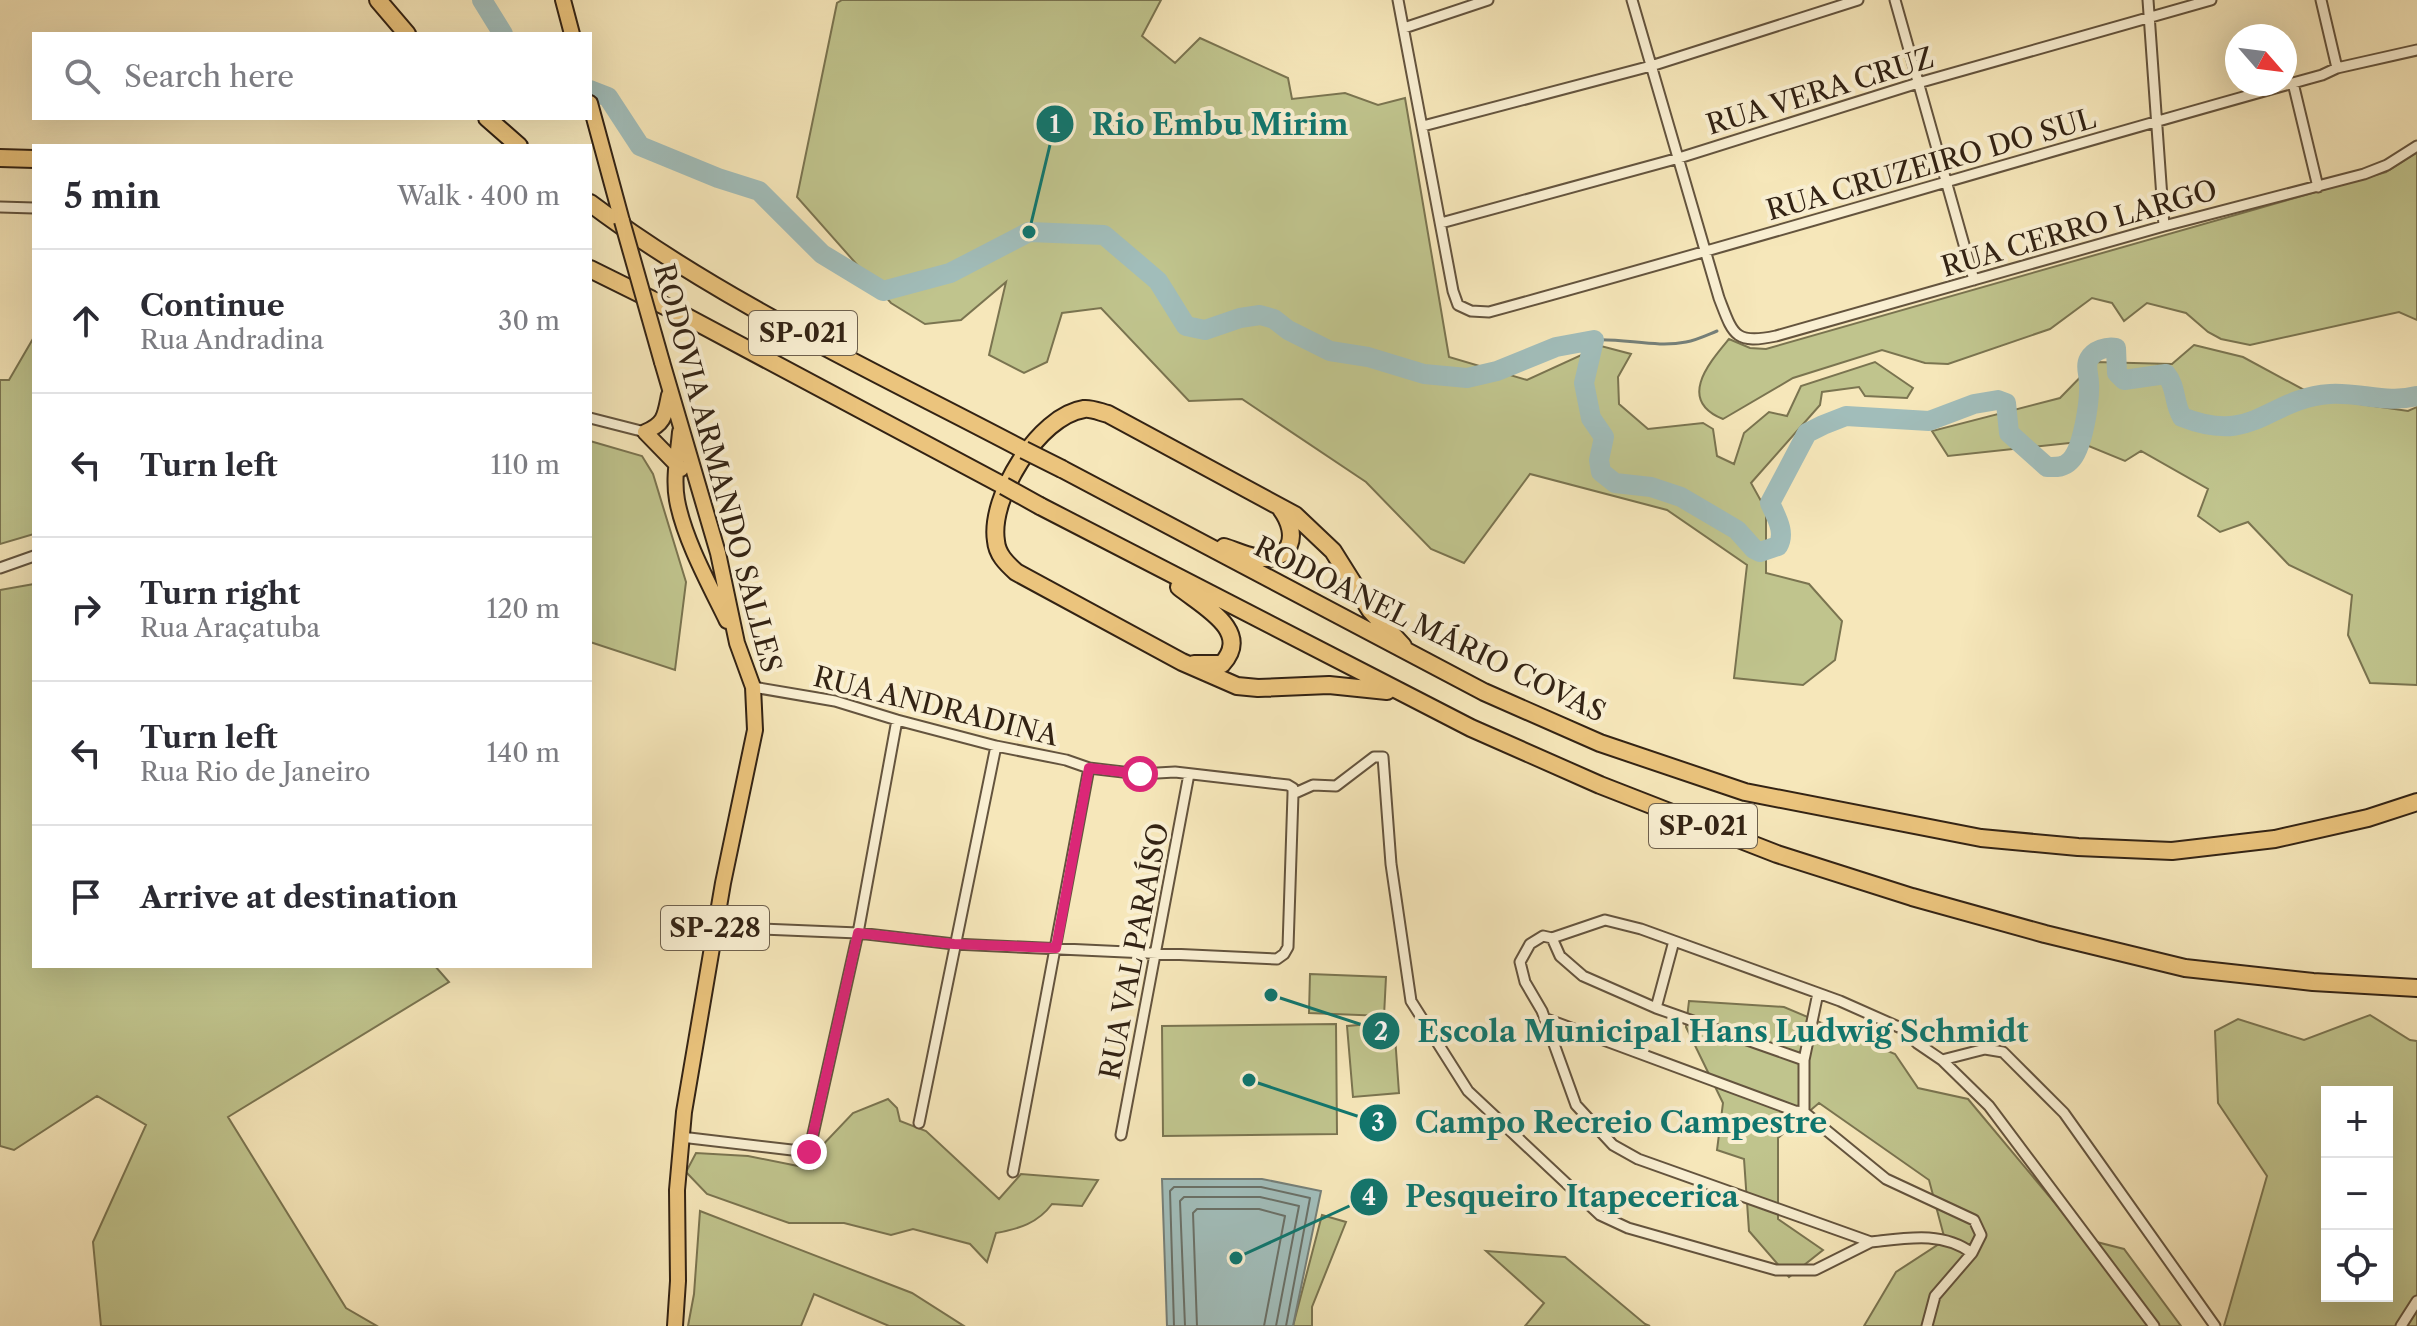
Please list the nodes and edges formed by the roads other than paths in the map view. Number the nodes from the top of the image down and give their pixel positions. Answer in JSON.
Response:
{"nodes":[{"id":1,"x":378,"y":0,"type":"edge"},
{"id":2,"x":563,"y":0,"type":"edge"},
{"id":3,"x":1398,"y":0,"type":"edge"},
{"id":4,"x":1488,"y":0,"type":"edge"},
{"id":5,"x":1632,"y":0,"type":"edge"},
{"id":6,"x":1857,"y":0,"type":"edge"},
{"id":7,"x":1895,"y":0,"type":"edge"},
{"id":8,"x":2148,"y":0,"type":"edge"},
{"id":9,"x":2211,"y":0,"type":"edge"},
{"id":10,"x":2321,"y":0,"type":"edge"},
{"id":11,"x":2149,"y":17,"type":"junction"},
{"id":12,"x":1404,"y":28,"type":"junction"},
{"id":13,"x":405,"y":32,"type":"edge"},
{"id":14,"x":571,"y":32,"type":"edge"},
{"id":15,"x":2417,"y":50,"type":"edge"},
{"id":16,"x":1651,"y":66,"type":"junction"},
{"id":17,"x":2337,"y":68,"type":"junction"},
{"id":18,"x":2297,"y":82,"type":"edge"},
{"id":19,"x":1918,"y":83,"type":"junction"},
{"id":20,"x":2246,"y":96,"type":"edge"},
{"id":21,"x":2296,"y":96,"type":"edge"},
{"id":22,"x":592,"y":110,"type":"edge"},
{"id":23,"x":489,"y":120,"type":"edge"},
{"id":24,"x":2157,"y":121,"type":"junction"},
{"id":25,"x":1423,"y":126,"type":"junction"},
{"id":26,"x":517,"y":144,"type":"edge"},
{"id":27,"x":2417,"y":146,"type":"edge"},
{"id":28,"x":0,"y":158,"type":"edge"},
{"id":29,"x":1679,"y":158,"type":"junction"},
{"id":30,"x":32,"y":159,"type":"edge"},
{"id":31,"x":1946,"y":181,"type":"junction"},
{"id":32,"x":2318,"y":187,"type":"junction"},
{"id":33,"x":592,"y":204,"type":"edge"},
{"id":34,"x":0,"y":207,"type":"edge"},
{"id":35,"x":32,"y":208,"type":"edge"},
{"id":36,"x":1441,"y":223,"type":"junction"},
{"id":37,"x":2164,"y":226,"type":"junction"},
{"id":38,"x":1706,"y":253,"type":"junction"},
{"id":39,"x":592,"y":270,"type":"edge"},
{"id":40,"x":1974,"y":280,"type":"junction"},
{"id":41,"x":670,"y":391,"type":"junction"},
{"id":42,"x":592,"y":419,"type":"edge"},
{"id":43,"x":679,"y":420,"type":"junction"},
{"id":44,"x":645,"y":432,"type":"junction"},
{"id":45,"x":664,"y":437,"type":"junction"},
{"id":46,"x":678,"y":445,"type":"junction"},
{"id":47,"x":676,"y":465,"type":"junction"},
{"id":48,"x":697,"y":484,"type":"junction"},
{"id":49,"x":1278,"y":504,"type":"junction"},
{"id":50,"x":1181,"y":533,"type":"junction"},
{"id":51,"x":32,"y":557,"type":"edge"},
{"id":52,"x":1150,"y":564,"type":"junction"},
{"id":53,"x":0,"y":568,"type":"edge"},
{"id":54,"x":737,"y":643,"type":"junction"},
{"id":55,"x":1413,"y":656,"type":"junction"},
{"id":56,"x":1182,"y":662,"type":"junction"},
{"id":57,"x":753,"y":687,"type":"junction"},
{"id":58,"x":1398,"y":692,"type":"junction"},
{"id":59,"x":897,"y":720,"type":"junction"},
{"id":60,"x":996,"y":746,"type":"junction"},
{"id":61,"x":1089,"y":768,"type":"junction"},
{"id":62,"x":1189,"y":774,"type":"junction"},
{"id":63,"x":1293,"y":794,"type":"junction"},
{"id":64,"x":2417,"y":802,"type":"edge"},
{"id":65,"x":715,"y":927,"type":"junction"},
{"id":66,"x":858,"y":933,"type":"junction"},
{"id":67,"x":1552,"y":938,"type":"junction"},
{"id":68,"x":1674,"y":941,"type":"junction"},
{"id":69,"x":954,"y":944,"type":"junction"},
{"id":70,"x":1056,"y":948,"type":"junction"},
{"id":71,"x":1155,"y":952,"type":"junction"},
{"id":72,"x":2417,"y":988,"type":"edge"},
{"id":73,"x":1818,"y":993,"type":"junction"},
{"id":74,"x":1656,"y":1008,"type":"junction"},
{"id":75,"x":1544,"y":1018,"type":"junction"},
{"id":76,"x":1804,"y":1060,"type":"junction"},
{"id":77,"x":1942,"y":1060,"type":"junction"},
{"id":78,"x":1804,"y":1112,"type":"junction"},
{"id":79,"x":919,"y":1123,"type":"dead end"},
{"id":80,"x":1121,"y":1135,"type":"dead end"},
{"id":81,"x":681,"y":1137,"type":"junction"},
{"id":82,"x":1013,"y":1172,"type":"dead end"},
{"id":83,"x":1871,"y":1242,"type":"junction"},
{"id":84,"x":1972,"y":1253,"type":"junction"},
{"id":85,"x":2417,"y":1301,"type":"edge"},
{"id":86,"x":675,"y":1326,"type":"edge"},
{"id":87,"x":1927,"y":1326,"type":"edge"},
{"id":88,"x":2154,"y":1326,"type":"edge"},
{"id":89,"x":2215,"y":1326,"type":"edge"},
{"id":90,"x":2401,"y":1326,"type":"edge"}],
"edges":[{"from":1,"to":13,"type":"highway"},
{"from":2,"to":14,"type":"main road"},
{"from":3,"to":12,"type":"street"},
{"from":4,"to":12,"type":"street"},
{"from":5,"to":16,"type":"street"},
{"from":6,"to":16,"type":"street"},
{"from":7,"to":19,"type":"street"},
{"from":8,"to":11,"type":"street"},
{"from":9,"to":11,"type":"street","name":"RUA VERA CRUZ"},
{"from":10,"to":17,"type":"street"},
{"from":11,"to":19,"type":"street","name":"RUA VERA CRUZ"},
{"from":11,"to":24,"type":"street"},
{"from":12,"to":25,"type":"street"},
{"from":15,"to":17,"type":"street","name":"RUA CRUZEIRO DO SUL"},
{"from":16,"to":25,"type":"street"},
{"from":16,"to":29,"type":"street"},
{"from":17,"to":18,"type":"street","name":"RUA CRUZEIRO DO SUL"},
{"from":19,"to":29,"type":"street","name":"RUA VERA CRUZ"},
{"from":19,"to":31,"type":"street"},
{"from":20,"to":24,"type":"street","name":"RUA CRUZEIRO DO SUL"},
{"from":21,"to":32,"type":"street"},
{"from":22,"to":41,"type":"main road","name":"RODOVIA ARMANDO SALLES","number":"SP-228","bridge":true},
{"from":23,"to":26,"type":"highway"},
{"from":24,"to":31,"type":"street","name":"RUA CRUZEIRO DO SUL"},
{"from":24,"to":37,"type":"street"},
{"from":25,"to":36,"type":"street"},
{"from":27,"to":32,"type":"street","name":"RUA CERRO LARGO"},
{"from":28,"to":30,"type":"highway"},
{"from":29,"to":36,"type":"street","name":"RUA VERA CRUZ"},
{"from":29,"to":38,"type":"street"},
{"from":31,"to":38,"type":"street","name":"RUA CRUZEIRO DO SUL"},
{"from":31,"to":40,"type":"street"},
{"from":32,"to":37,"type":"street","name":"RUA CERRO LARGO"},
{"from":33,"to":50,"type":"highway","name":"RODOANEL MÁRIO COVAS","number":"SP-021","bridge":true},
{"from":34,"to":35,"type":"street"},
{"from":36,"to":38,"type":"street","name":"RUA CRUZEIRO DO SUL"},
{"from":37,"to":40,"type":"street","name":"RUA CERRO LARGO"},
{"from":38,"to":40,"type":"street","name":"RUA CERRO LARGO"},
{"from":39,"to":52,"type":"highway","number":"SP-021","bridge":true},
{"from":41,"to":43,"type":"main road","name":"RODOVIA ARMANDO SALLES","number":"SP-228"},
{"from":41,"to":44,"type":"main road"},
{"from":42,"to":44,"type":"street"},
{"from":43,"to":45,"type":"main road"},
{"from":43,"to":46,"type":"main road"},
{"from":43,"to":48,"type":"main road","name":"RODOVIA ARMANDO SALLES","number":"SP-228"},
{"from":44,"to":45,"type":"main road"},
{"from":44,"to":47,"type":"main road"},
{"from":45,"to":46,"type":"main road"},
{"from":46,"to":47,"type":"main road"},
{"from":46,"to":48,"type":"main road"},
{"from":47,"to":48,"type":"main road"},
{"from":47,"to":54,"type":"main road"},
{"from":48,"to":54,"type":"main road","name":"RODOVIA ARMANDO SALLES","number":"SP-228"},
{"from":49,"to":50,"type":"highway"},
{"from":49,"to":55,"type":"highway"},
{"from":49,"to":56,"type":"highway"},
{"from":50,"to":55,"type":"highway","name":"RODOANEL MÁRIO COVAS","number":"SP-021"},
{"from":51,"to":53,"type":"street"},
{"from":52,"to":56,"type":"highway"},
{"from":52,"to":58,"type":"highway","number":"SP-021"},
{"from":54,"to":57,"type":"main road","name":"RODOVIA ARMANDO SALLES","number":"SP-228"},
{"from":55,"to":64,"type":"highway","name":"RODOANEL MÁRIO COVAS","number":"SP-021"},
{"from":56,"to":58,"type":"highway"},
{"from":57,"to":59,"type":"street","name":"RUA ANDRADINA"},
{"from":57,"to":65,"type":"main road","name":"RODOVIA ARMANDO SALLES","number":"SP-228"},
{"from":58,"to":72,"type":"highway","number":"SP-021"},
{"from":59,"to":60,"type":"street","name":"RUA ANDRADINA"},
{"from":59,"to":66,"type":"street"},
{"from":60,"to":61,"type":"street","name":"RUA ANDRADINA"},
{"from":60,"to":69,"type":"street"},
{"from":61,"to":62,"type":"street","name":"RUA ANDRADINA"},
{"from":61,"to":70,"type":"street"},
{"from":62,"to":63,"type":"street","name":"RUA ANDRADINA"},
{"from":62,"to":71,"type":"street","name":"RUA VAL PARAÍSO"},
{"from":63,"to":71,"type":"street"},
{"from":63,"to":83,"type":"street"},
{"from":65,"to":66,"type":"street"},
{"from":65,"to":81,"type":"main road","name":"RODOVIA ARMANDO SALLES","number":"SP-228"},
{"from":66,"to":69,"type":"street"},
{"from":66,"to":81,"type":"street"},
{"from":67,"to":68,"type":"street"},
{"from":67,"to":74,"type":"street"},
{"from":67,"to":75,"type":"street"},
{"from":68,"to":73,"type":"street"},
{"from":68,"to":74,"type":"street"},
{"from":69,"to":70,"type":"street"},
{"from":69,"to":79,"type":"street"},
{"from":70,"to":71,"type":"street"},
{"from":70,"to":82,"type":"street"},
{"from":71,"to":80,"type":"street","name":"RUA VAL PARAÍSO"},
{"from":73,"to":76,"type":"street"},
{"from":73,"to":77,"type":"street"},
{"from":74,"to":76,"type":"street"},
{"from":75,"to":78,"type":"street"},
{"from":75,"to":83,"type":"street"},
{"from":76,"to":78,"type":"street"},
{"from":77,"to":88,"type":"street"},
{"from":77,"to":89,"type":"street"},
{"from":78,"to":84,"type":"street"},
{"from":81,"to":86,"type":"main road","name":"RODOVIA ARMANDO SALLES","number":"SP-228"},
{"from":83,"to":84,"type":"street"},
{"from":84,"to":87,"type":"street"},
{"from":85,"to":90,"type":"street"}]}
